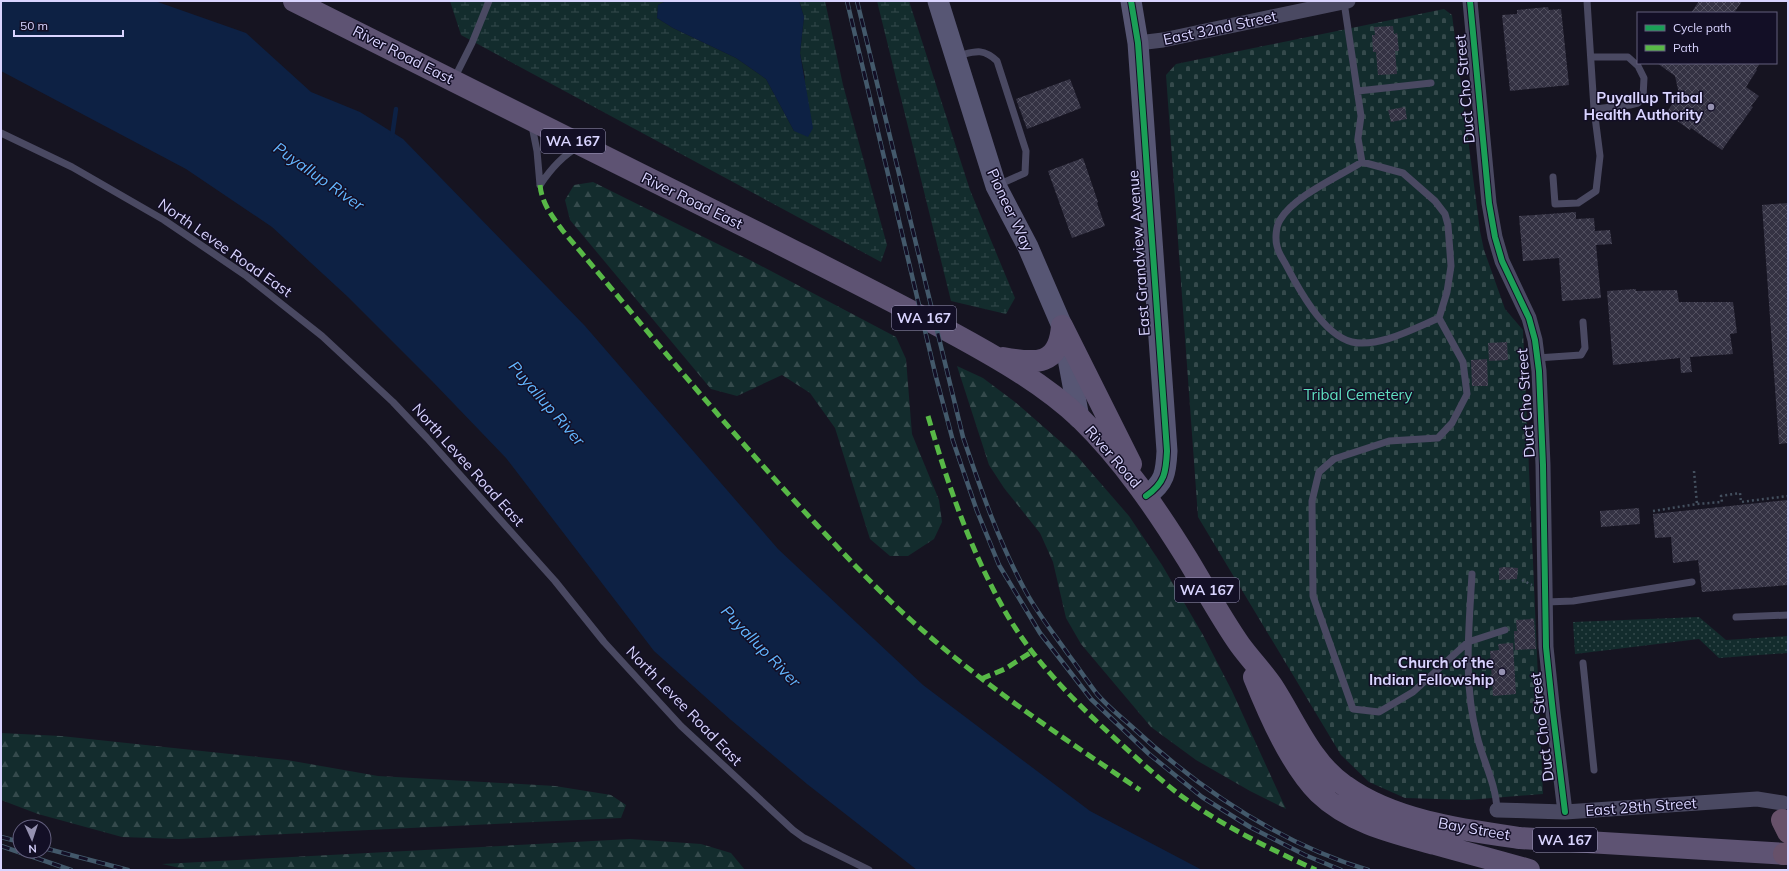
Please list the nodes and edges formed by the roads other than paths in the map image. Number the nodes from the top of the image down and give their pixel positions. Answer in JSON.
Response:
{"nodes":[{"id":1,"x":294,"y":1,"type":"edge"},
{"id":2,"x":489,"y":1,"type":"edge"},
{"id":3,"x":938,"y":1,"type":"edge"},
{"id":4,"x":1131,"y":1,"type":"edge"},
{"id":5,"x":1346,"y":1,"type":"edge"},
{"id":6,"x":1470,"y":1,"type":"edge"},
{"id":7,"x":1587,"y":1,"type":"edge"},
{"id":8,"x":1138,"y":43,"type":"junction"},
{"id":9,"x":955,"y":57,"type":"junction"},
{"id":10,"x":1591,"y":57,"type":"junction"},
{"id":11,"x":452,"y":80,"type":"junction"},
{"id":12,"x":1431,"y":83,"type":"dead end"},
{"id":13,"x":1358,"y":91,"type":"junction"},
{"id":14,"x":1594,"y":108,"type":"junction"},
{"id":15,"x":530,"y":120,"type":"junction"},
{"id":16,"x":1,"y":133,"type":"edge"},
{"id":17,"x":581,"y":146,"type":"junction"},
{"id":18,"x":1362,"y":162,"type":"junction"},
{"id":19,"x":1553,"y":177,"type":"dead end"},
{"id":20,"x":996,"y":186,"type":"junction"},
{"id":21,"x":1439,"y":318,"type":"junction"},
{"id":22,"x":1583,"y":322,"type":"dead end"},
{"id":23,"x":1062,"y":326,"type":"junction"},
{"id":24,"x":996,"y":357,"type":"junction"},
{"id":25,"x":1537,"y":358,"type":"junction"},
{"id":26,"x":1079,"y":418,"type":"junction"},
{"id":27,"x":1146,"y":496,"type":"junction"},
{"id":28,"x":1173,"y":536,"type":"joint"},
{"id":29,"x":1472,"y":574,"type":"dead end"},
{"id":30,"x":1692,"y":582,"type":"dead end"},
{"id":31,"x":1546,"y":602,"type":"junction"},
{"id":32,"x":1788,"y":615,"type":"edge"},
{"id":33,"x":1736,"y":617,"type":"dead end"},
{"id":34,"x":1505,"y":630,"type":"dead end"},
{"id":35,"x":1468,"y":642,"type":"junction"},
{"id":36,"x":1240,"y":644,"type":"junction"},
{"id":37,"x":1582,"y":663,"type":"dead end"},
{"id":38,"x":1594,"y":770,"type":"dead end"},
{"id":39,"x":1498,"y":810,"type":"joint"},
{"id":40,"x":1565,"y":812,"type":"junction"},
{"id":41,"x":1785,"y":812,"type":"edge"},
{"id":42,"x":1749,"y":852,"type":"junction"},
{"id":43,"x":1787,"y":854,"type":"edge"},
{"id":44,"x":869,"y":870,"type":"edge"},
{"id":45,"x":1529,"y":870,"type":"edge"}],
"edges":[{"from":1,"to":11,"type":"main road","name":"River Road East","number":"WA 167"},
{"from":2,"to":11,"type":"lane"},
{"from":3,"to":9,"type":"street","name":"Pioneer Way"},
{"from":4,"to":8,"type":"street","name":"East Grandview Avenue"},
{"from":5,"to":8,"type":"street","name":"East 32nd Street"},
{"from":5,"to":13,"type":"lane"},
{"from":6,"to":25,"type":"street","name":"Duct Cho Street"},
{"from":7,"to":10,"type":"lane"},
{"from":8,"to":27,"type":"street","name":"East Grandview Avenue"},
{"from":9,"to":20,"type":"street","name":"Pioneer Way"},
{"from":9,"to":20,"type":"lane"},
{"from":10,"to":14,"type":"lane"},
{"from":10,"to":14,"type":"lane"},
{"from":11,"to":15,"type":"main road","name":"River Road East","number":"WA 167"},
{"from":12,"to":13,"type":"lane"},
{"from":13,"to":18,"type":"lane"},
{"from":14,"to":19,"type":"lane"},
{"from":15,"to":17,"type":"main road","name":"River Road East","number":"WA 167"},
{"from":15,"to":17,"type":"lane"},
{"from":16,"to":44,"type":"lane","name":"North Levee Road East"},
{"from":17,"to":24,"type":"main road","name":"River Road East","number":"WA 167"},
{"from":18,"to":21,"type":"lane"},
{"from":18,"to":21,"type":"lane"},
{"from":20,"to":23,"type":"street","name":"Pioneer Way"},
{"from":21,"to":35,"type":"lane"},
{"from":22,"to":25,"type":"lane"},
{"from":23,"to":24,"type":"main road"},
{"from":23,"to":26,"type":"street","name":"Pioneer Way"},
{"from":23,"to":27,"type":"main road"},
{"from":24,"to":26,"type":"main road","name":"River Road East","number":"WA 167"},
{"from":25,"to":31,"type":"street","name":"Duct Cho Street"},
{"from":26,"to":27,"type":"main road","name":"River Road","number":"WA 167"},
{"from":27,"to":28,"type":"main road","name":"River Road","number":"WA 167"},
{"from":28,"to":36,"type":"main road","name":"Bay Street","number":"WA 167"},
{"from":29,"to":35,"type":"lane"},
{"from":30,"to":31,"type":"lane"},
{"from":31,"to":40,"type":"street","name":"Duct Cho Street"},
{"from":32,"to":33,"type":"lane"},
{"from":34,"to":35,"type":"lane"},
{"from":35,"to":39,"type":"lane"},
{"from":36,"to":42,"type":"main road","name":"Bay Street","number":"WA 167"},
{"from":36,"to":45,"type":"main road","name":"Bay Street","number":"WA 167"},
{"from":37,"to":38,"type":"lane"},
{"from":39,"to":40,"type":"street","name":"East 28th Street"},
{"from":40,"to":41,"type":"street","name":"East 28th Street"},
{"from":41,"to":42,"type":"main road"},
{"from":42,"to":43,"type":"main road","name":"Bay Street","number":"WA 167"}]}
